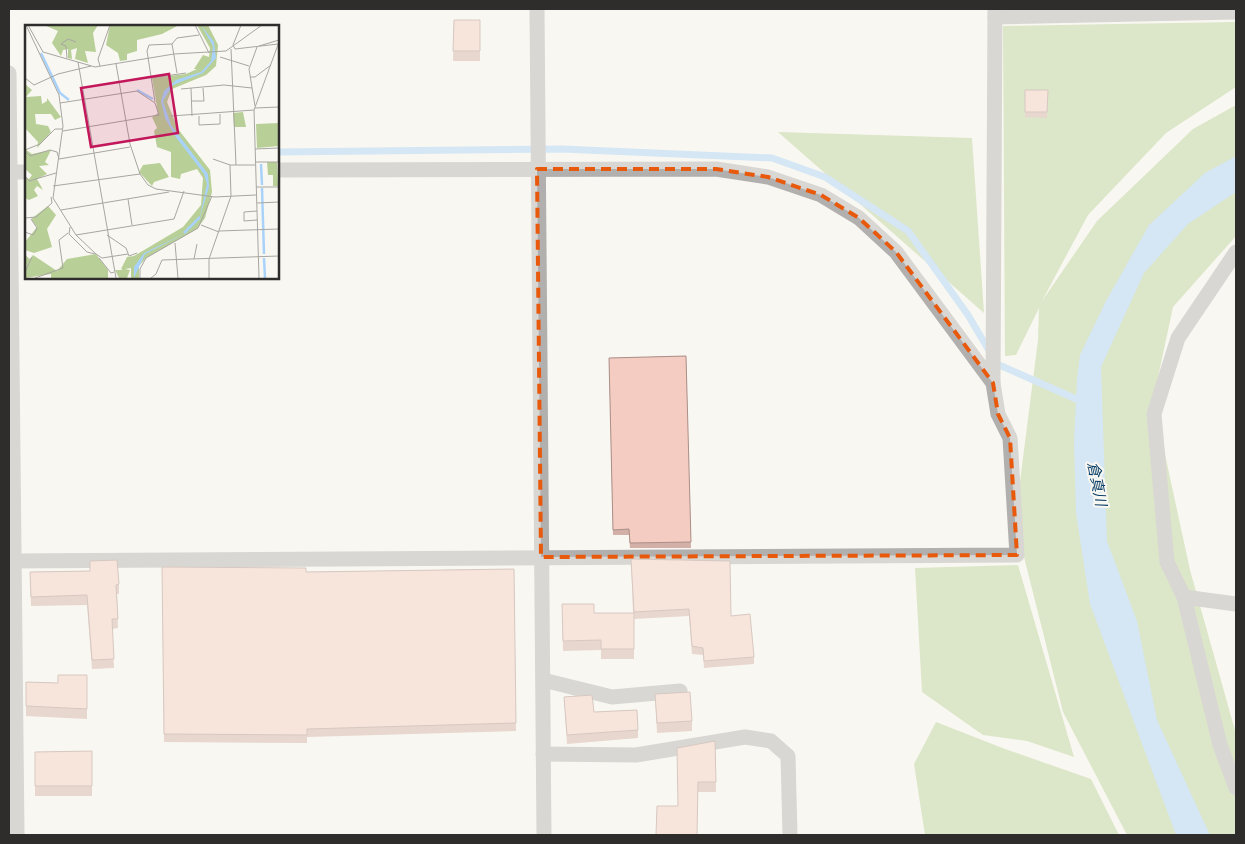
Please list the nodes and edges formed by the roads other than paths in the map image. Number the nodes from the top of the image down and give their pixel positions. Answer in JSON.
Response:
{"nodes":[{"id":1,"x":537,"y":9,"type":"edge"},
{"id":2,"x":1236,"y":12,"type":"edge"},
{"id":3,"x":995,"y":13,"type":"edge"},
{"id":4,"x":9,"y":73,"type":"edge"},
{"id":5,"x":536,"y":164,"type":"junction"},
{"id":6,"x":279,"y":170,"type":"edge"},
{"id":7,"x":9,"y":172,"type":"edge"},
{"id":8,"x":25,"y":172,"type":"edge"},
{"id":9,"x":1236,"y":252,"type":"edge"},
{"id":10,"x":993,"y":377,"type":"junction"},
{"id":11,"x":541,"y":557,"type":"junction"},
{"id":12,"x":11,"y":561,"type":"edge"},
{"id":13,"x":1184,"y":597,"type":"junction"},
{"id":14,"x":1236,"y":604,"type":"edge"},
{"id":15,"x":542,"y":680,"type":"junction"},
{"id":16,"x":680,"y":691,"type":"edge"},
{"id":17,"x":543,"y":754,"type":"junction"},
{"id":18,"x":1236,"y":788,"type":"edge"},
{"id":19,"x":17,"y":835,"type":"edge"},
{"id":20,"x":544,"y":835,"type":"edge"},
{"id":21,"x":790,"y":835,"type":"edge"}],
"edges":[{"from":1,"to":5,"type":"street"},
{"from":2,"to":3,"type":"street"},
{"from":3,"to":10,"type":"street"},
{"from":4,"to":7,"type":"street"},
{"from":5,"to":6,"type":"street"},
{"from":5,"to":10,"type":"street"},
{"from":5,"to":11,"type":"street"},
{"from":7,"to":8,"type":"street"},
{"from":7,"to":12,"type":"street"},
{"from":9,"to":13,"type":"street"},
{"from":10,"to":11,"type":"street"},
{"from":11,"to":12,"type":"street"},
{"from":11,"to":15,"type":"street"},
{"from":12,"to":19,"type":"street"},
{"from":13,"to":14,"type":"street"},
{"from":13,"to":18,"type":"street"},
{"from":15,"to":16,"type":"street"},
{"from":15,"to":17,"type":"street"},
{"from":17,"to":20,"type":"street"},
{"from":17,"to":21,"type":"street"}]}
